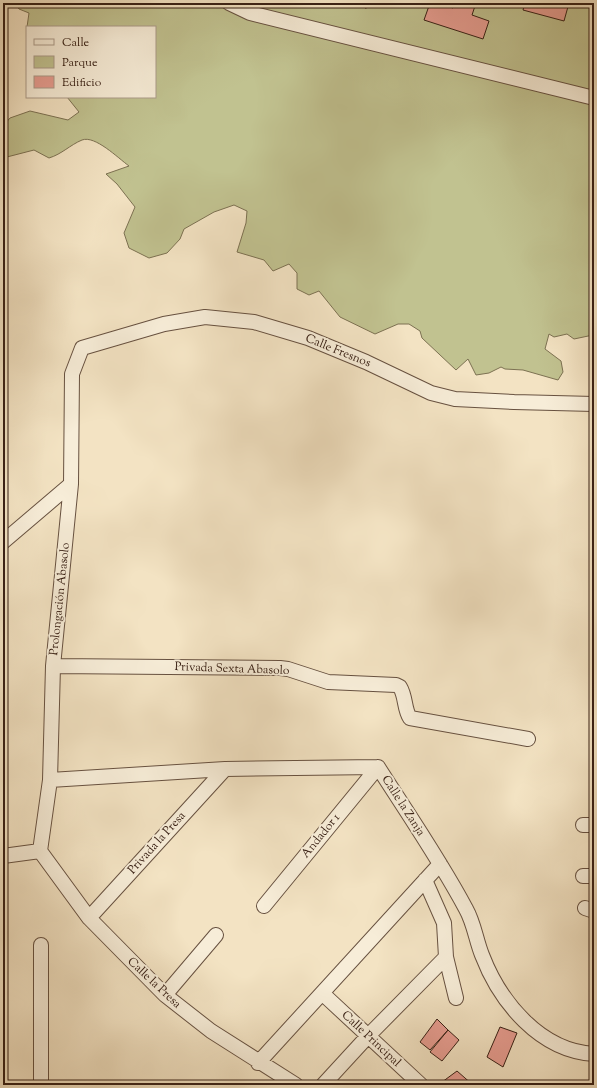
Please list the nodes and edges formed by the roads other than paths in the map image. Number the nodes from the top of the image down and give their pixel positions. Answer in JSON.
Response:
{"nodes":[{"id":1,"x":229,"y":3,"type":"edge"},
{"id":2,"x":594,"y":98,"type":"edge"},
{"id":3,"x":82,"y":348,"type":"joint"},
{"id":4,"x":594,"y":404,"type":"edge"},
{"id":5,"x":71,"y":484,"type":"junction"},
{"id":6,"x":3,"y":542,"type":"edge"},
{"id":7,"x":53,"y":666,"type":"junction"},
{"id":8,"x":528,"y":739,"type":"dead end"},
{"id":9,"x":378,"y":767,"type":"junction"},
{"id":10,"x":225,"y":769,"type":"junction"},
{"id":11,"x":50,"y":780,"type":"junction"},
{"id":12,"x":40,"y":851,"type":"junction"},
{"id":13,"x":3,"y":856,"type":"edge"},
{"id":14,"x":440,"y":864,"type":"junction"},
{"id":15,"x":425,"y":880,"type":"junction"},
{"id":16,"x":264,"y":906,"type":"dead end"},
{"id":17,"x":88,"y":918,"type":"junction"},
{"id":18,"x":216,"y":934,"type":"dead end"},
{"id":19,"x":41,"y":945,"type":"dead end"},
{"id":20,"x":446,"y":957,"type":"junction"},
{"id":21,"x":322,"y":993,"type":"junction"},
{"id":22,"x":165,"y":995,"type":"junction"},
{"id":23,"x":456,"y":998,"type":"dead end"},
{"id":24,"x":368,"y":1036,"type":"junction"},
{"id":25,"x":594,"y":1054,"type":"edge"},
{"id":26,"x":258,"y":1063,"type":"junction"},
{"id":27,"x":41,"y":1085,"type":"edge"},
{"id":28,"x":296,"y":1085,"type":"edge"},
{"id":29,"x":323,"y":1085,"type":"edge"},
{"id":30,"x":420,"y":1085,"type":"edge"}],
"edges":[{"from":1,"to":2,"type":"street"},
{"from":3,"to":4,"type":"street","name":"Calle Fresnos"},
{"from":3,"to":5,"type":"street","name":"Prolongación Abasolo"},
{"from":5,"to":6,"type":"street"},
{"from":5,"to":7,"type":"street","name":"Prolongación Abasolo"},
{"from":7,"to":8,"type":"street","name":"Privada Sexta Abasolo"},
{"from":7,"to":11,"type":"street","name":"Prolongación Abasolo"},
{"from":9,"to":10,"type":"street","name":"Calle la Zanja"},
{"from":9,"to":14,"type":"street","name":"Calle la Zanja"},
{"from":9,"to":16,"type":"street","name":"Andador 1"},
{"from":10,"to":11,"type":"street","name":"Calle la Zanja"},
{"from":10,"to":17,"type":"street","name":"Privada la Presa"},
{"from":11,"to":12,"type":"street","name":"Prolongación Abasolo"},
{"from":12,"to":13,"type":"street"},
{"from":12,"to":17,"type":"street","name":"Calle la Presa"},
{"from":14,"to":15,"type":"street"},
{"from":14,"to":25,"type":"street","name":"Calle la Zanja"},
{"from":15,"to":20,"type":"street"},
{"from":15,"to":21,"type":"street"},
{"from":17,"to":22,"type":"street","name":"Calle la Presa"},
{"from":18,"to":22,"type":"street"},
{"from":19,"to":27,"type":"street"},
{"from":20,"to":23,"type":"street"},
{"from":20,"to":24,"type":"street"},
{"from":21,"to":24,"type":"street","name":"Calle Principal"},
{"from":21,"to":26,"type":"street"},
{"from":22,"to":26,"type":"street","name":"Calle la Presa"},
{"from":24,"to":29,"type":"street"},
{"from":24,"to":30,"type":"street","name":"Calle Principal"},
{"from":26,"to":28,"type":"street","name":"Calle la Presa"}]}
